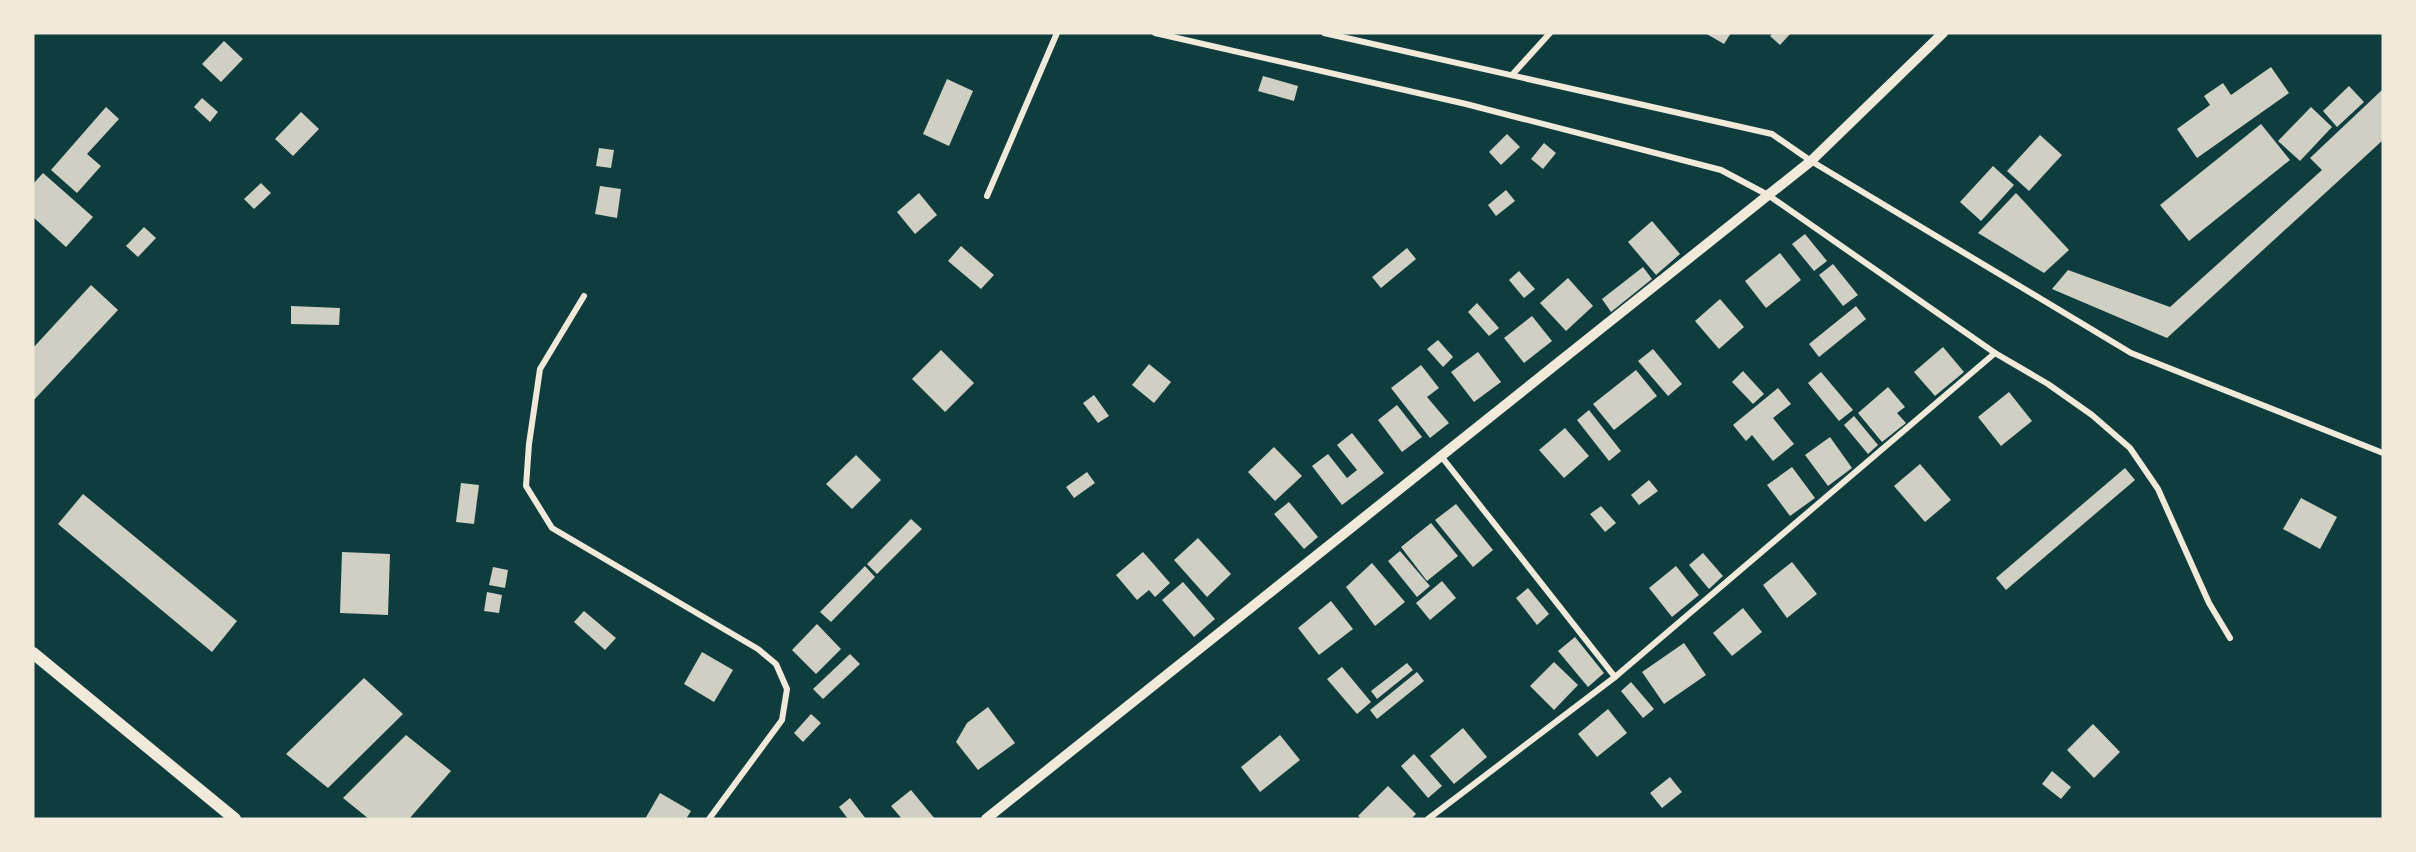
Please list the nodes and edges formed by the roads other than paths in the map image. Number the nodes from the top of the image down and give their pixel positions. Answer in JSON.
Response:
{"nodes":[{"id":1,"x":1057,"y":33,"type":"edge"},
{"id":2,"x":1155,"y":33,"type":"edge"},
{"id":3,"x":1324,"y":33,"type":"edge"},
{"id":4,"x":1550,"y":33,"type":"edge"},
{"id":5,"x":1943,"y":33,"type":"edge"},
{"id":6,"x":1512,"y":75,"type":"junction"},
{"id":7,"x":1811,"y":161,"type":"junction"},
{"id":8,"x":1768,"y":195,"type":"junction"},
{"id":9,"x":987,"y":196,"type":"dead end"},
{"id":10,"x":584,"y":296,"type":"dead end"},
{"id":11,"x":1995,"y":353,"type":"junction"},
{"id":12,"x":2383,"y":453,"type":"edge"},
{"id":13,"x":1441,"y":456,"type":"junction"},
{"id":14,"x":2230,"y":638,"type":"dead end"},
{"id":15,"x":33,"y":652,"type":"edge"},
{"id":16,"x":1615,"y":677,"type":"junction"},
{"id":17,"x":235,"y":819,"type":"edge"},
{"id":18,"x":709,"y":819,"type":"edge"},
{"id":19,"x":986,"y":819,"type":"edge"},
{"id":20,"x":1428,"y":819,"type":"edge"}],
"edges":[{"from":1,"to":9,"type":"street"},
{"from":2,"to":8,"type":"street"},
{"from":3,"to":6,"type":"street"},
{"from":4,"to":6,"type":"street"},
{"from":5,"to":7,"type":"street"},
{"from":6,"to":7,"type":"street"},
{"from":7,"to":8,"type":"street"},
{"from":7,"to":12,"type":"street"},
{"from":8,"to":11,"type":"street"},
{"from":8,"to":13,"type":"street"},
{"from":10,"to":18,"type":"street"},
{"from":11,"to":14,"type":"street"},
{"from":11,"to":16,"type":"street"},
{"from":13,"to":16,"type":"street"},
{"from":13,"to":19,"type":"street"},
{"from":15,"to":17,"type":"main road"},
{"from":16,"to":20,"type":"street"}]}
